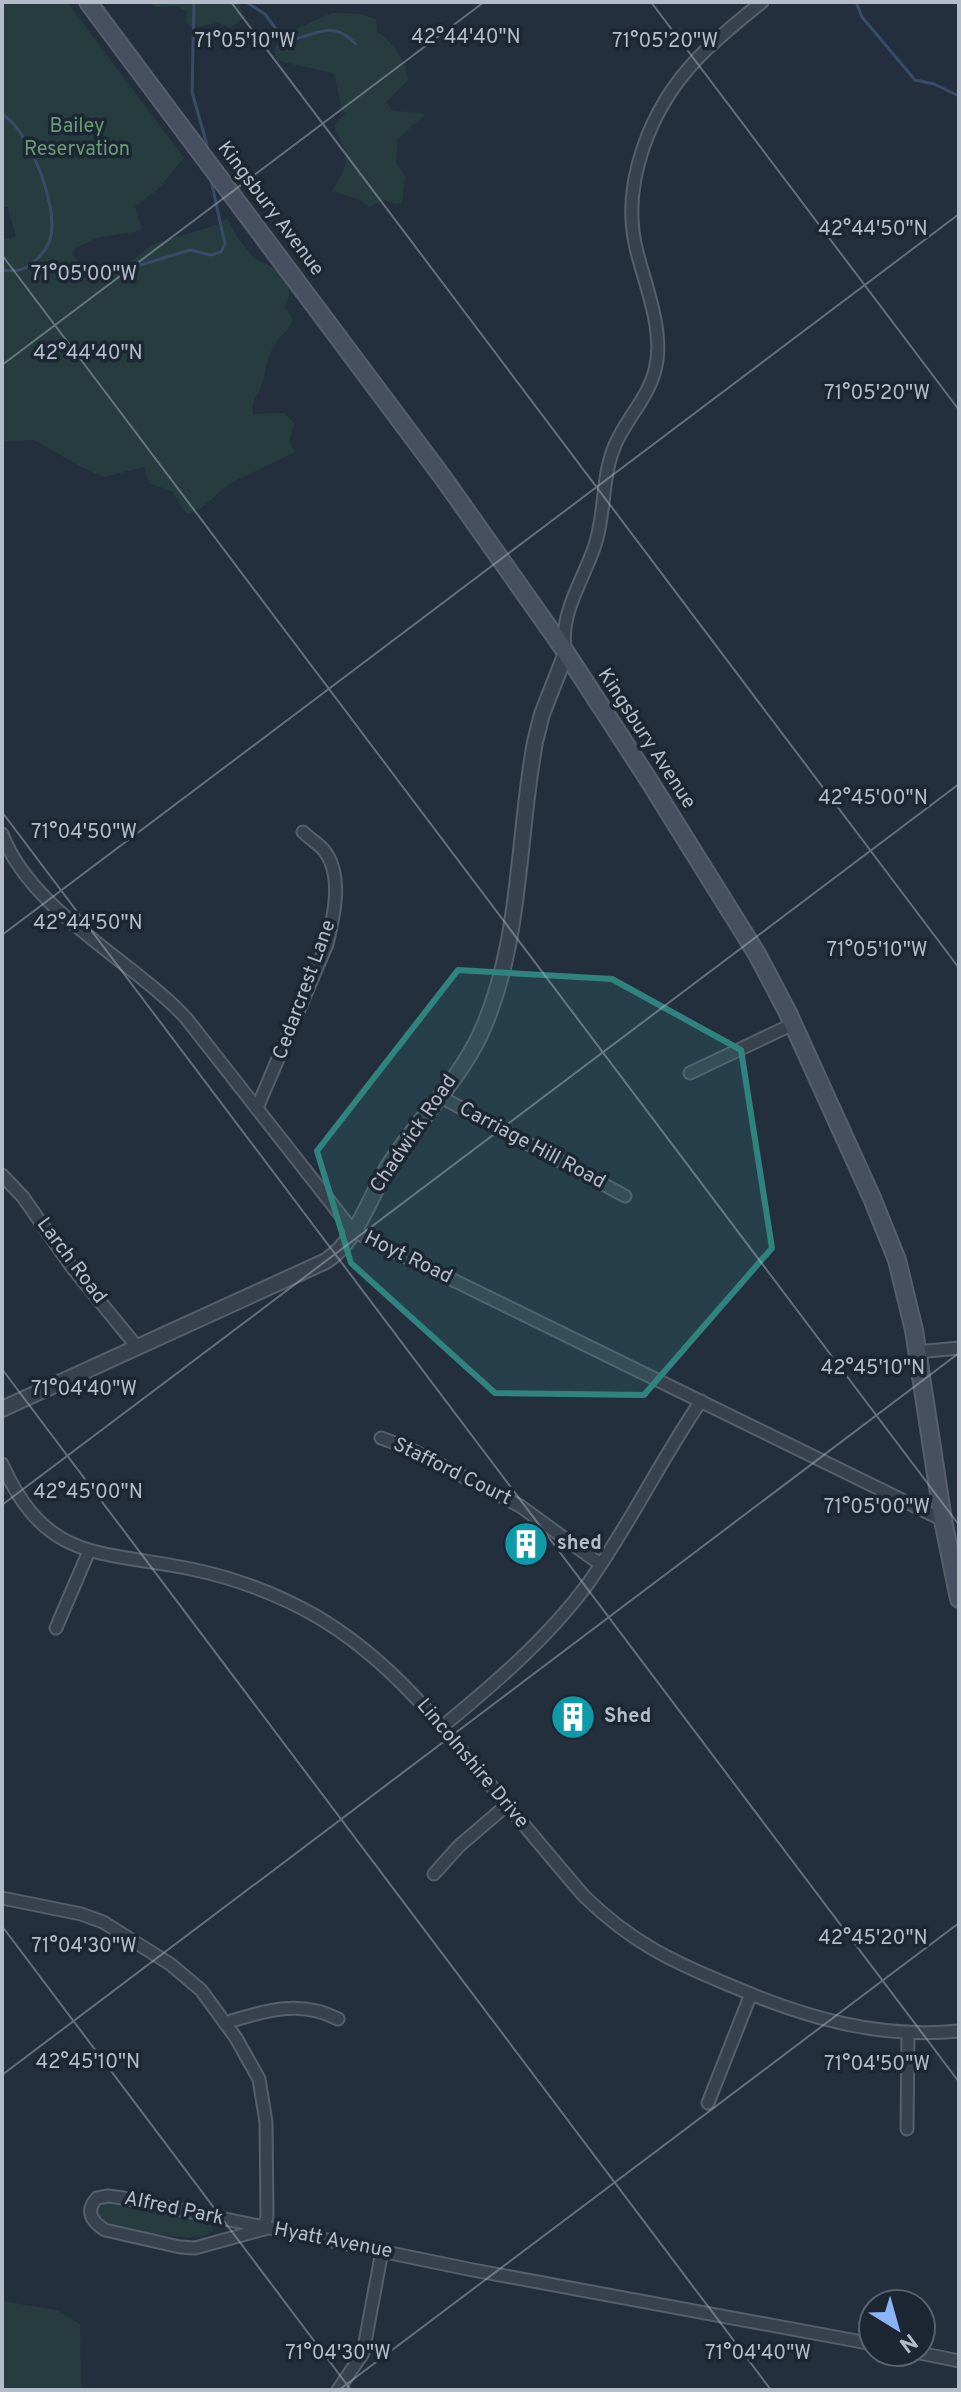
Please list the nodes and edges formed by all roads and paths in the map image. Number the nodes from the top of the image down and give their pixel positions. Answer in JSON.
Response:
{"nodes":[{"id":1,"x":88,"y":2,"type":"edge"},
{"id":2,"x":762,"y":2,"type":"edge"},
{"id":3,"x":566,"y":653,"type":"junction"},
{"id":4,"x":303,"y":832,"type":"dead end"},
{"id":5,"x":2,"y":834,"type":"edge"},
{"id":6,"x":793,"y":1024,"type":"junction"},
{"id":7,"x":690,"y":1073,"type":"dead end"},
{"id":8,"x":439,"y":1096,"type":"junction"},
{"id":9,"x":257,"y":1108,"type":"junction"},
{"id":10,"x":2,"y":1175,"type":"edge"},
{"id":11,"x":625,"y":1196,"type":"dead end"},
{"id":12,"x":353,"y":1231,"type":"junction"},
{"id":13,"x":138,"y":1348,"type":"junction"},
{"id":14,"x":959,"y":1348,"type":"edge"},
{"id":15,"x":917,"y":1352,"type":"junction"},
{"id":16,"x":701,"y":1401,"type":"junction"},
{"id":17,"x":2,"y":1409,"type":"edge"},
{"id":18,"x":381,"y":1438,"type":"dead end"},
{"id":19,"x":2,"y":1464,"type":"edge"},
{"id":20,"x":943,"y":1520,"type":"junction"},
{"id":21,"x":89,"y":1551,"type":"junction"},
{"id":22,"x":600,"y":1564,"type":"junction"},
{"id":23,"x":959,"y":1599,"type":"edge"},
{"id":24,"x":56,"y":1628,"type":"dead end"},
{"id":25,"x":442,"y":1727,"type":"junction"},
{"id":26,"x":507,"y":1805,"type":"junction"},
{"id":27,"x":434,"y":1874,"type":"dead end"},
{"id":28,"x":2,"y":1898,"type":"edge"},
{"id":29,"x":751,"y":1994,"type":"junction"},
{"id":30,"x":338,"y":2019,"type":"dead end"},
{"id":31,"x":225,"y":2023,"type":"junction"},
{"id":32,"x":959,"y":2031,"type":"edge"},
{"id":33,"x":908,"y":2032,"type":"junction"},
{"id":34,"x":708,"y":2103,"type":"dead end"},
{"id":35,"x":907,"y":2129,"type":"dead end"},
{"id":36,"x":264,"y":2229,"type":"junction"},
{"id":37,"x":382,"y":2251,"type":"junction"},
{"id":38,"x":857,"y":2341,"type":"edge"},
{"id":39,"x":937,"y":2356,"type":"edge"},
{"id":40,"x":959,"y":2361,"type":"edge"},
{"id":41,"x":338,"y":2390,"type":"edge"}],
"edges":[{"from":1,"to":3,"type":"main road","name":"Kingsbury Avenue"},
{"from":2,"to":3,"type":"street"},
{"from":3,"to":6,"type":"main road","name":"Kingsbury Avenue"},
{"from":3,"to":8,"type":"street","name":"Chadwick Road"},
{"from":4,"to":9,"type":"street","name":"Cedarcrest Lane"},
{"from":5,"to":9,"type":"street","name":"Hoyt Road"},
{"from":6,"to":7,"type":"street"},
{"from":6,"to":15,"type":"main road","name":"Kingsbury Avenue"},
{"from":8,"to":11,"type":"street","name":"Carriage Hill Road"},
{"from":8,"to":12,"type":"street","name":"Chadwick Road"},
{"from":9,"to":12,"type":"street","name":"Hoyt Road"},
{"from":10,"to":13,"type":"street","name":"Larch Road"},
{"from":12,"to":13,"type":"street","name":"Chadwick Road"},
{"from":12,"to":16,"type":"street","name":"Hoyt Road"},
{"from":13,"to":17,"type":"street","name":"Chadwick Road"},
{"from":14,"to":15,"type":"street"},
{"from":15,"to":20,"type":"main road","name":"Kingsbury Avenue"},
{"from":16,"to":20,"type":"street","name":"Hoyt Road"},
{"from":16,"to":22,"type":"street"},
{"from":18,"to":22,"type":"street","name":"Stafford Court"},
{"from":19,"to":21,"type":"street","name":"Lincolnshire Drive"},
{"from":20,"to":23,"type":"main road","name":"Kingsbury Avenue"},
{"from":21,"to":24,"type":"street"},
{"from":21,"to":25,"type":"street","name":"Lincolnshire Drive"},
{"from":22,"to":25,"type":"street"},
{"from":25,"to":26,"type":"street","name":"Lincolnshire Drive"},
{"from":26,"to":27,"type":"street"},
{"from":26,"to":29,"type":"street","name":"Lincolnshire Drive"},
{"from":28,"to":31,"type":"street","name":"Hyatt Avenue"},
{"from":29,"to":33,"type":"street","name":"Lincolnshire Drive"},
{"from":29,"to":34,"type":"street"},
{"from":30,"to":31,"type":"street"},
{"from":31,"to":36,"type":"street","name":"Hyatt Avenue"},
{"from":32,"to":33,"type":"street","name":"Lincolnshire Drive"},
{"from":33,"to":35,"type":"street"},
{"from":36,"to":36,"type":"street","name":"Alfred Park"},
{"from":36,"to":37,"type":"street","name":"Hyatt Avenue"},
{"from":37,"to":38,"type":"street","name":"Hyatt Avenue"},
{"from":37,"to":41,"type":"street"},
{"from":39,"to":40,"type":"street"}]}
